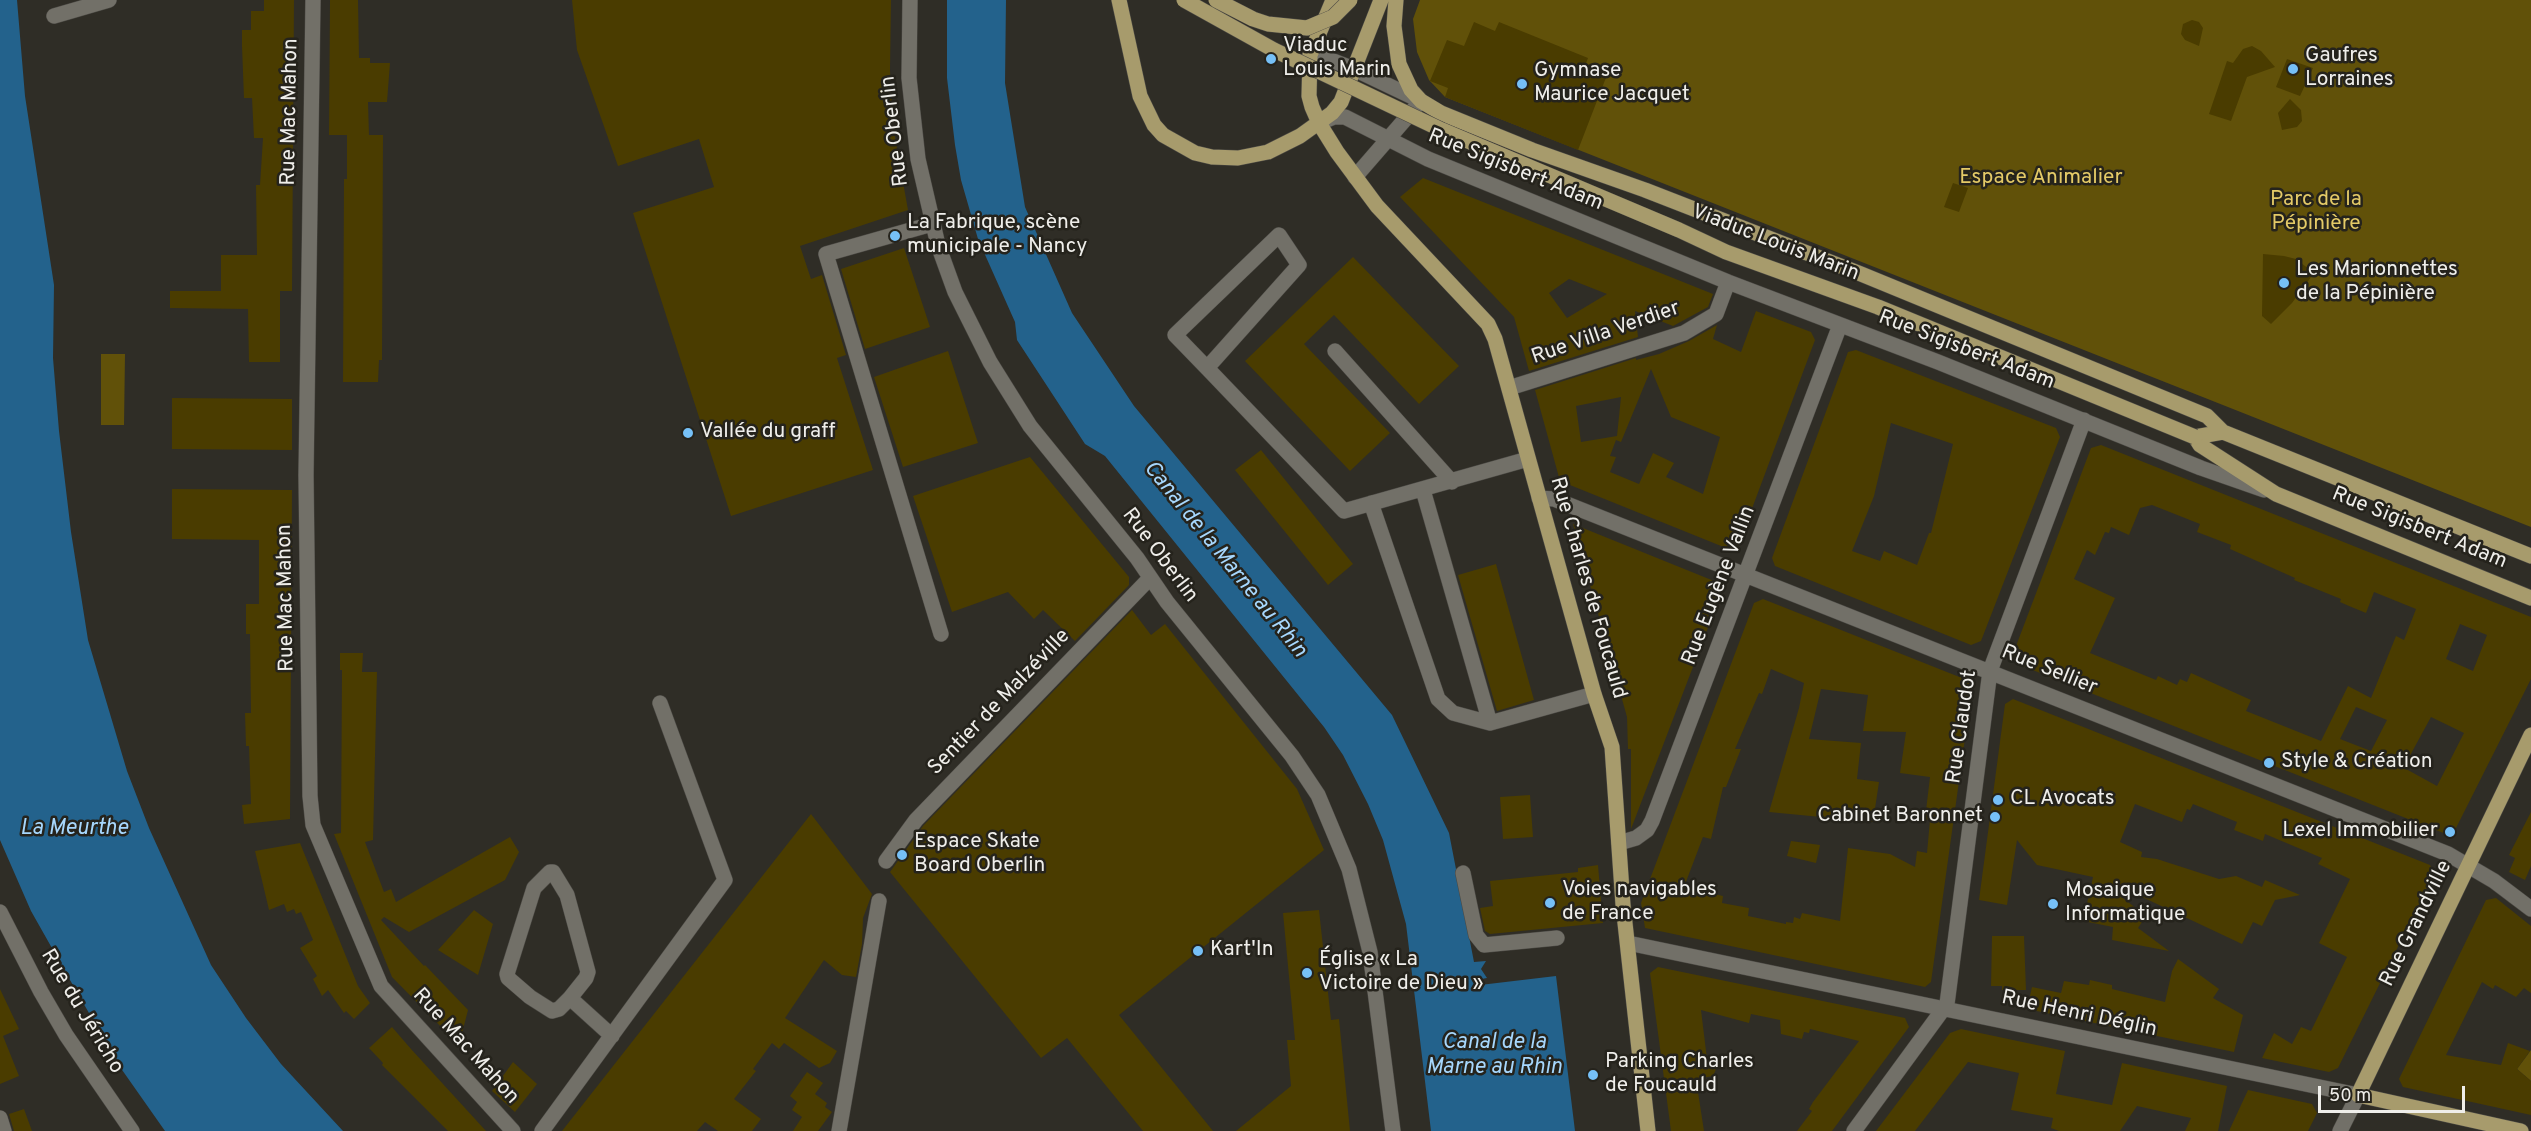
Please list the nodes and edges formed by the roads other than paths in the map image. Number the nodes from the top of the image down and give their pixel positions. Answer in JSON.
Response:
{"nodes":[{"id":1,"x":109,"y":0,"type":"edge"},
{"id":2,"x":313,"y":0,"type":"edge"},
{"id":3,"x":910,"y":0,"type":"edge"},
{"id":4,"x":1119,"y":0,"type":"edge"},
{"id":5,"x":1184,"y":0,"type":"edge"},
{"id":6,"x":1216,"y":0,"type":"edge"},
{"id":7,"x":1333,"y":0,"type":"edge"},
{"id":8,"x":1350,"y":0,"type":"edge"},
{"id":9,"x":1381,"y":0,"type":"edge"},
{"id":10,"x":1396,"y":0,"type":"edge"},
{"id":11,"x":54,"y":16,"type":"dead end"},
{"id":12,"x":1311,"y":52,"type":"junction"},
{"id":13,"x":1354,"y":69,"type":"junction"},
{"id":14,"x":1421,"y":101,"type":"junction"},
{"id":15,"x":1319,"y":123,"type":"junction"},
{"id":16,"x":1389,"y":138,"type":"junction"},
{"id":17,"x":1355,"y":177,"type":"junction"},
{"id":18,"x":932,"y":224,"type":"junction"},
{"id":19,"x":1728,"y":282,"type":"junction"},
{"id":20,"x":1840,"y":325,"type":"junction"},
{"id":21,"x":1335,"y":351,"type":"dead end"},
{"id":22,"x":1207,"y":368,"type":"junction"},
{"id":23,"x":1509,"y":388,"type":"junction"},
{"id":24,"x":2084,"y":420,"type":"junction"},
{"id":25,"x":2223,"y":432,"type":"junction"},
{"id":26,"x":2195,"y":437,"type":"junction"},
{"id":27,"x":1528,"y":459,"type":"junction"},
{"id":28,"x":1452,"y":482,"type":"junction"},
{"id":29,"x":1423,"y":489,"type":"junction"},
{"id":30,"x":2276,"y":494,"type":"junction"},
{"id":31,"x":1539,"y":498,"type":"junction"},
{"id":32,"x":1371,"y":503,"type":"junction"},
{"id":33,"x":2531,"y":556,"type":"edge"},
{"id":34,"x":1747,"y":575,"type":"junction"},
{"id":35,"x":1150,"y":578,"type":"junction"},
{"id":36,"x":2531,"y":598,"type":"edge"},
{"id":37,"x":941,"y":634,"type":"dead end"},
{"id":38,"x":1990,"y":671,"type":"junction"},
{"id":39,"x":1594,"y":694,"type":"junction"},
{"id":40,"x":660,"y":703,"type":"dead end"},
{"id":41,"x":1490,"y":723,"type":"junction"},
{"id":42,"x":2531,"y":735,"type":"edge"},
{"id":43,"x":1618,"y":843,"type":"junction"},
{"id":44,"x":886,"y":861,"type":"dead end"},
{"id":45,"x":2469,"y":865,"type":"junction"},
{"id":46,"x":1463,"y":873,"type":"dead end"},
{"id":47,"x":879,"y":901,"type":"dead end"},
{"id":48,"x":2531,"y":909,"type":"edge"},
{"id":49,"x":0,"y":912,"type":"edge"},
{"id":50,"x":1557,"y":938,"type":"dead end"},
{"id":51,"x":1628,"y":944,"type":"junction"},
{"id":52,"x":570,"y":998,"type":"junction"},
{"id":53,"x":1944,"y":1009,"type":"junction"},
{"id":54,"x":612,"y":1035,"type":"junction"},
{"id":55,"x":2358,"y":1095,"type":"junction"},
{"id":56,"x":0,"y":1118,"type":"edge"},
{"id":57,"x":4,"y":1131,"type":"edge"},
{"id":58,"x":132,"y":1131,"type":"edge"},
{"id":59,"x":513,"y":1131,"type":"edge"},
{"id":60,"x":542,"y":1131,"type":"edge"},
{"id":61,"x":839,"y":1131,"type":"edge"},
{"id":62,"x":1393,"y":1131,"type":"edge"},
{"id":63,"x":1648,"y":1131,"type":"edge"},
{"id":64,"x":1854,"y":1131,"type":"edge"},
{"id":65,"x":2340,"y":1131,"type":"edge"},
{"id":66,"x":2521,"y":1131,"type":"edge"}],
"edges":[{"from":1,"to":11,"type":"street"},
{"from":2,"to":59,"type":"street","name":"Rue Mac Mahon"},
{"from":3,"to":18,"type":"street","name":"Rue Oberlin"},
{"from":4,"to":15,"type":"main road"},
{"from":5,"to":26,"type":"main road","name":"Viaduc Louis Marin","bridge":true},
{"from":6,"to":8,"type":"main road","bridge":true},
{"from":7,"to":12,"type":"main road","name":"Rue Charles de Foucauld"},
{"from":9,"to":13,"type":"main road"},
{"from":10,"to":14,"type":"main road","name":"Rue Sigisbert Adam"},
{"from":12,"to":13,"type":"street"},
{"from":12,"to":15,"type":"main road","name":"Rue Charles de Foucauld"},
{"from":13,"to":14,"type":"street"},
{"from":13,"to":15,"type":"main road"},
{"from":14,"to":16,"type":"street","name":"Rue Sigisbert Adam"},
{"from":14,"to":25,"type":"main road","name":"Rue Sigisbert Adam"},
{"from":15,"to":16,"type":"street","name":"Rue Sigisbert Adam"},
{"from":15,"to":17,"type":"main road","name":"Rue Charles de Foucauld"},
{"from":16,"to":17,"type":"street","name":"Rue Sigisbert Adam"},
{"from":16,"to":19,"type":"street","name":"Rue Sigisbert Adam"},
{"from":17,"to":23,"type":"main road","name":"Rue Charles de Foucauld"},
{"from":18,"to":35,"type":"street","name":"Rue Oberlin"},
{"from":18,"to":37,"type":"street"},
{"from":19,"to":20,"type":"street","name":"Rue Sigisbert Adam"},
{"from":19,"to":23,"type":"street","name":"Rue Villa Verdier"},
{"from":20,"to":24,"type":"street","name":"Rue Sigisbert Adam"},
{"from":20,"to":34,"type":"street","name":"Rue Eugène Vallin"},
{"from":21,"to":28,"type":"street"},
{"from":22,"to":22,"type":"street"},
{"from":22,"to":32,"type":"street"},
{"from":23,"to":27,"type":"main road","name":"Rue Charles de Foucauld"},
{"from":24,"to":30,"type":"street","name":"Rue Sigisbert Adam"},
{"from":24,"to":38,"type":"street","name":"Rue Claudot"},
{"from":25,"to":26,"type":"main road"},
{"from":25,"to":33,"type":"main road","name":"Rue Sigisbert Adam"},
{"from":26,"to":30,"type":"main road","name":"Viaduc Louis Marin"},
{"from":27,"to":28,"type":"street"},
{"from":27,"to":31,"type":"main road","name":"Rue Charles de Foucauld"},
{"from":28,"to":29,"type":"street"},
{"from":29,"to":32,"type":"street"},
{"from":29,"to":41,"type":"street"},
{"from":30,"to":36,"type":"main road","name":"Rue Sigisbert Adam"},
{"from":31,"to":34,"type":"street","name":"Rue Sellier"},
{"from":31,"to":39,"type":"main road","name":"Rue Charles de Foucauld"},
{"from":32,"to":41,"type":"street"},
{"from":34,"to":38,"type":"street","name":"Rue Sellier"},
{"from":34,"to":43,"type":"street","name":"Rue Eugène Vallin"},
{"from":35,"to":44,"type":"street","name":"Sentier de Malzéville"},
{"from":35,"to":62,"type":"street","name":"Rue Oberlin"},
{"from":38,"to":45,"type":"street","name":"Rue Sellier"},
{"from":38,"to":53,"type":"street","name":"Rue Claudot"},
{"from":39,"to":41,"type":"street"},
{"from":39,"to":43,"type":"main road","name":"Rue Charles de Foucauld"},
{"from":40,"to":54,"type":"street"},
{"from":42,"to":45,"type":"main road","name":"Rue Grandville"},
{"from":43,"to":51,"type":"main road","name":"Rue Charles de Foucauld"},
{"from":45,"to":48,"type":"street","name":"Rue Sellier"},
{"from":45,"to":55,"type":"main road","name":"Rue Grandville"},
{"from":46,"to":50,"type":"street"},
{"from":47,"to":61,"type":"street"},
{"from":49,"to":58,"type":"street","name":"Rue du Jéricho"},
{"from":51,"to":53,"type":"street","name":"Rue Henri Déglin"},
{"from":51,"to":63,"type":"main road","name":"Rue Charles de Foucauld"},
{"from":52,"to":52,"type":"street"},
{"from":52,"to":54,"type":"street"},
{"from":53,"to":55,"type":"street","name":"Rue Henri Déglin"},
{"from":53,"to":64,"type":"street","name":"Rue Claudot"},
{"from":54,"to":60,"type":"street"},
{"from":55,"to":65,"type":"street","name":"Rue Grandville"},
{"from":55,"to":66,"type":"main road","name":"Rue Henri Déglin"},
{"from":56,"to":57,"type":"street"}]}
